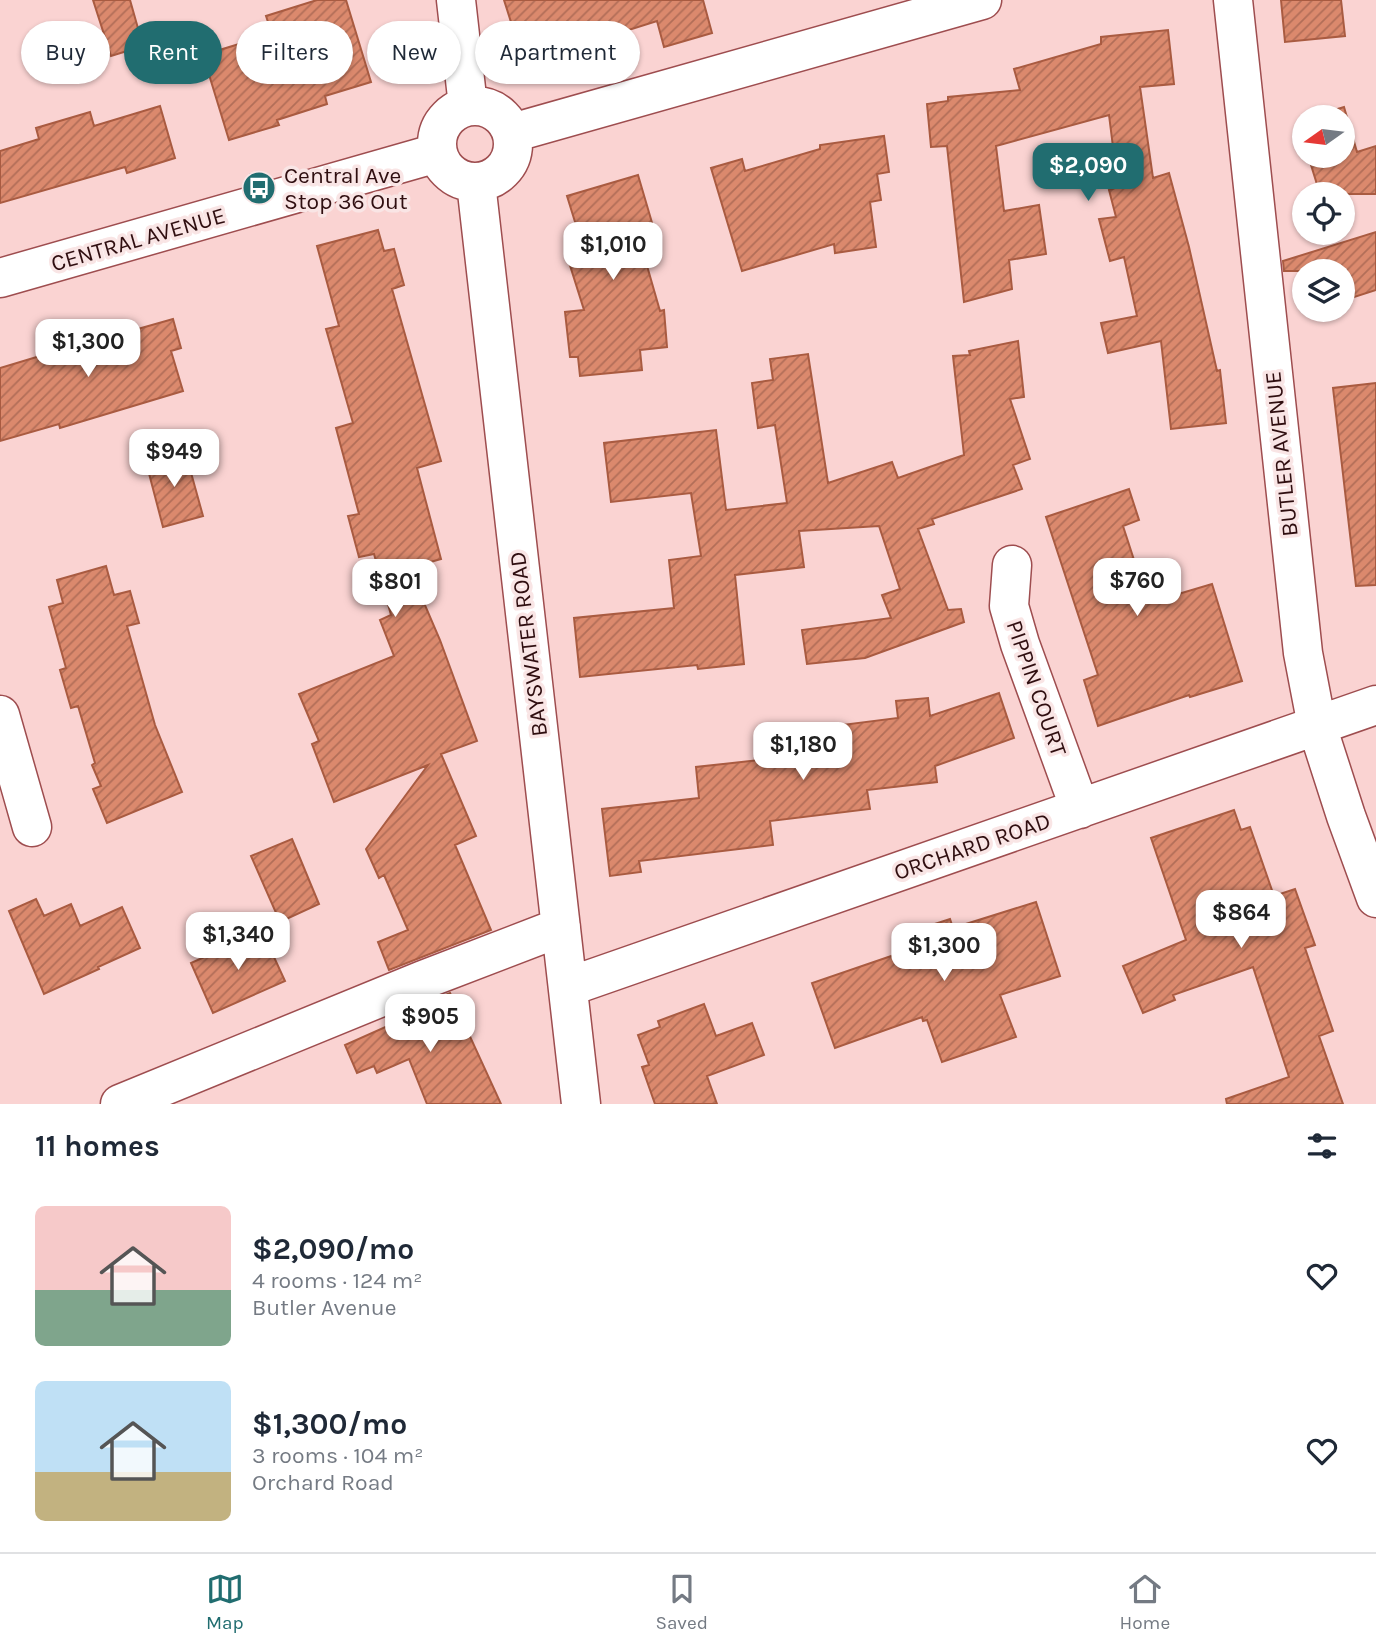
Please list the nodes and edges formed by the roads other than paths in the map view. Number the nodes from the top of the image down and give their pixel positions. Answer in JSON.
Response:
{"nodes":[{"id":1,"x":456,"y":0,"type":"edge"},
{"id":2,"x":982,"y":0,"type":"edge"},
{"id":3,"x":1233,"y":0,"type":"edge"},
{"id":4,"x":468,"y":106,"type":"junction"},
{"id":5,"x":512,"y":133,"type":"junction"},
{"id":6,"x":437,"y":153,"type":"junction"},
{"id":7,"x":476,"y":183,"type":"junction"},
{"id":8,"x":0,"y":278,"type":"edge"},
{"id":9,"x":1012,"y":565,"type":"dead end"},
{"id":10,"x":1376,"y":705,"type":"edge"},
{"id":11,"x":0,"y":715,"type":"edge"},
{"id":12,"x":1317,"y":726,"type":"junction"},
{"id":13,"x":1080,"y":809,"type":"junction"},
{"id":14,"x":32,"y":827,"type":"dead end"},
{"id":15,"x":1376,"y":898,"type":"edge"},
{"id":16,"x":561,"y":928,"type":"junction"},
{"id":17,"x":568,"y":987,"type":"junction"},
{"id":18,"x":120,"y":1104,"type":"edge"},
{"id":19,"x":581,"y":1104,"type":"edge"}],
"edges":[{"from":1,"to":4,"type":"street"},
{"from":2,"to":5,"type":"street"},
{"from":3,"to":12,"type":"street","name":"BUTLER AVENUE"},
{"from":4,"to":5,"type":"street"},
{"from":4,"to":6,"type":"street"},
{"from":5,"to":7,"type":"street"},
{"from":6,"to":7,"type":"street"},
{"from":6,"to":8,"type":"street","name":"CENTRAL AVENUE"},
{"from":7,"to":16,"type":"street","name":"BAYSWATER ROAD"},
{"from":9,"to":13,"type":"street","name":"PIPPIN COURT"},
{"from":10,"to":12,"type":"street","name":"ORCHARD ROAD"},
{"from":11,"to":14,"type":"street"},
{"from":12,"to":13,"type":"street","name":"ORCHARD ROAD"},
{"from":12,"to":15,"type":"street","name":"BUTLER AVENUE"},
{"from":13,"to":17,"type":"street","name":"ORCHARD ROAD"},
{"from":16,"to":17,"type":"street","name":"BAYSWATER ROAD"},
{"from":16,"to":18,"type":"street"},
{"from":17,"to":19,"type":"street","name":"BAYSWATER ROAD"}]}
